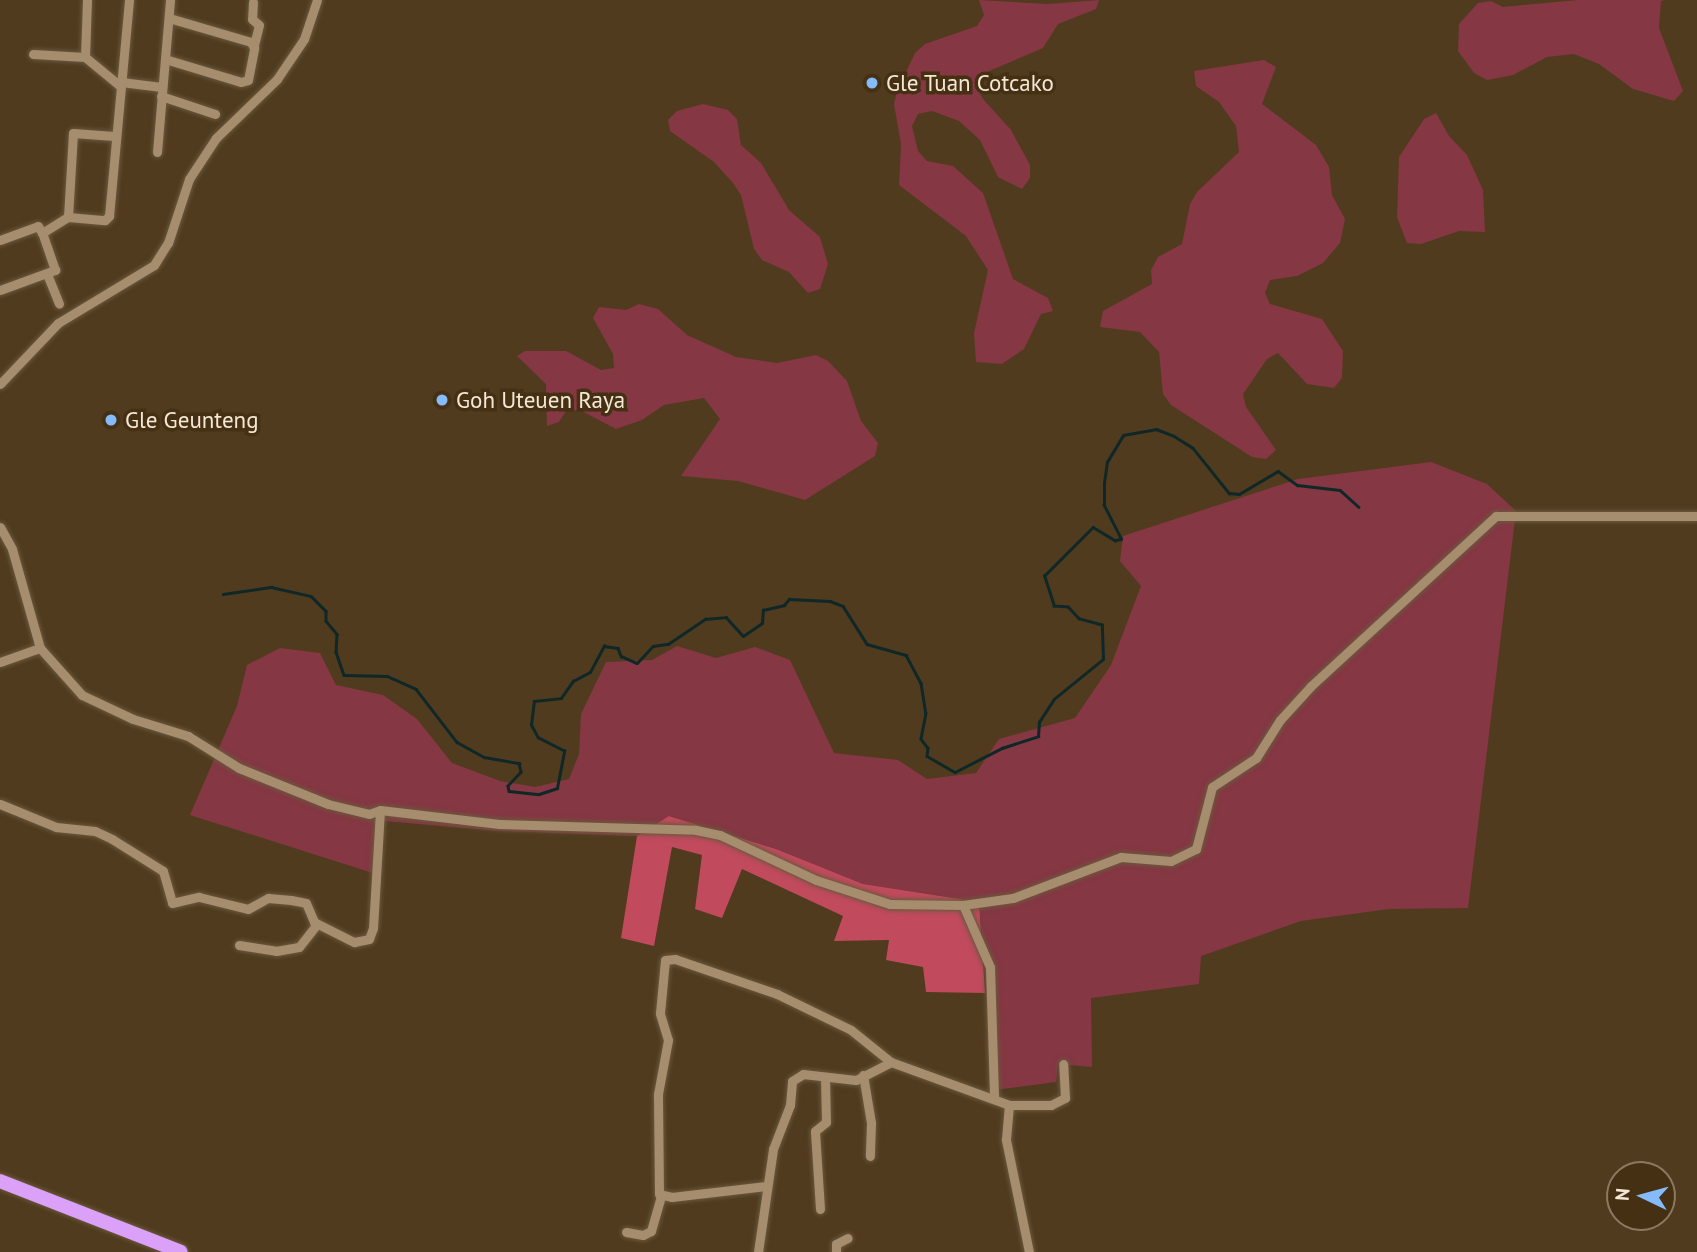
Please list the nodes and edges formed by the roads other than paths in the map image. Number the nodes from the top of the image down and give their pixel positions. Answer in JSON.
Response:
{"nodes":[{"id":1,"x":87,"y":0,"type":"edge"},
{"id":2,"x":128,"y":0,"type":"edge"},
{"id":3,"x":170,"y":0,"type":"edge"},
{"id":4,"x":317,"y":0,"type":"edge"},
{"id":5,"x":253,"y":2,"type":"dead end"},
{"id":6,"x":169,"y":18,"type":"junction"},
{"id":7,"x":254,"y":45,"type":"junction"},
{"id":8,"x":33,"y":54,"type":"dead end"},
{"id":9,"x":85,"y":57,"type":"junction"},
{"id":10,"x":166,"y":59,"type":"junction"},
{"id":11,"x":120,"y":84,"type":"junction"},
{"id":12,"x":161,"y":92,"type":"junction"},
{"id":13,"x":215,"y":114,"type":"dead end"},
{"id":14,"x":114,"y":136,"type":"junction"},
{"id":15,"x":157,"y":152,"type":"dead end"},
{"id":16,"x":68,"y":217,"type":"junction"},
{"id":17,"x":42,"y":233,"type":"junction"},
{"id":18,"x":1,"y":235,"type":"edge"},
{"id":19,"x":47,"y":274,"type":"junction"},
{"id":20,"x":0,"y":290,"type":"edge"},
{"id":21,"x":59,"y":304,"type":"dead end"},
{"id":22,"x":0,"y":384,"type":"edge"},
{"id":23,"x":1697,"y":516,"type":"edge"},
{"id":24,"x":0,"y":527,"type":"edge"},
{"id":25,"x":40,"y":648,"type":"junction"},
{"id":26,"x":0,"y":662,"type":"edge"},
{"id":27,"x":0,"y":804,"type":"edge"},
{"id":28,"x":380,"y":810,"type":"junction"},
{"id":29,"x":963,"y":905,"type":"junction"},
{"id":30,"x":317,"y":924,"type":"junction"},
{"id":31,"x":239,"y":945,"type":"dead end"},
{"id":32,"x":891,"y":1062,"type":"junction"},
{"id":33,"x":1063,"y":1064,"type":"dead end"},
{"id":34,"x":863,"y":1075,"type":"junction"},
{"id":35,"x":825,"y":1078,"type":"junction"},
{"id":36,"x":994,"y":1096,"type":"junction"},
{"id":37,"x":1009,"y":1105,"type":"junction"},
{"id":38,"x":870,"y":1156,"type":"dead end"},
{"id":39,"x":0,"y":1181,"type":"edge"},
{"id":40,"x":766,"y":1186,"type":"junction"},
{"id":41,"x":661,"y":1196,"type":"junction"},
{"id":42,"x":820,"y":1209,"type":"dead end"},
{"id":43,"x":626,"y":1231,"type":"dead end"},
{"id":44,"x":848,"y":1238,"type":"dead end"},
{"id":45,"x":181,"y":1252,"type":"edge"},
{"id":46,"x":758,"y":1252,"type":"edge"},
{"id":47,"x":836,"y":1252,"type":"edge"},
{"id":48,"x":1029,"y":1252,"type":"edge"}],
"edges":[{"from":1,"to":9,"type":"street"},
{"from":2,"to":11,"type":"street"},
{"from":3,"to":6,"type":"street"},
{"from":4,"to":22,"type":"street"},
{"from":5,"to":7,"type":"street"},
{"from":6,"to":7,"type":"street"},
{"from":6,"to":10,"type":"street"},
{"from":7,"to":10,"type":"street"},
{"from":8,"to":9,"type":"street"},
{"from":9,"to":11,"type":"street"},
{"from":10,"to":12,"type":"street"},
{"from":11,"to":12,"type":"street"},
{"from":11,"to":14,"type":"street"},
{"from":12,"to":13,"type":"street"},
{"from":12,"to":15,"type":"street"},
{"from":14,"to":16,"type":"street"},
{"from":14,"to":16,"type":"street"},
{"from":16,"to":17,"type":"street"},
{"from":17,"to":18,"type":"street"},
{"from":17,"to":19,"type":"street"},
{"from":19,"to":20,"type":"street"},
{"from":19,"to":21,"type":"street"},
{"from":23,"to":29,"type":"street"},
{"from":24,"to":25,"type":"street"},
{"from":25,"to":26,"type":"street"},
{"from":25,"to":28,"type":"street"},
{"from":27,"to":30,"type":"street"},
{"from":28,"to":29,"type":"street"},
{"from":28,"to":30,"type":"street"},
{"from":29,"to":36,"type":"street"},
{"from":30,"to":31,"type":"street"},
{"from":32,"to":34,"type":"street"},
{"from":32,"to":36,"type":"street"},
{"from":32,"to":41,"type":"street"},
{"from":33,"to":37,"type":"street"},
{"from":34,"to":35,"type":"street"},
{"from":34,"to":38,"type":"street"},
{"from":35,"to":40,"type":"street"},
{"from":35,"to":42,"type":"street"},
{"from":36,"to":37,"type":"street"},
{"from":37,"to":48,"type":"street"},
{"from":39,"to":45,"type":"highway"},
{"from":40,"to":41,"type":"street"},
{"from":40,"to":46,"type":"street"},
{"from":41,"to":43,"type":"street"},
{"from":44,"to":47,"type":"street"}]}
